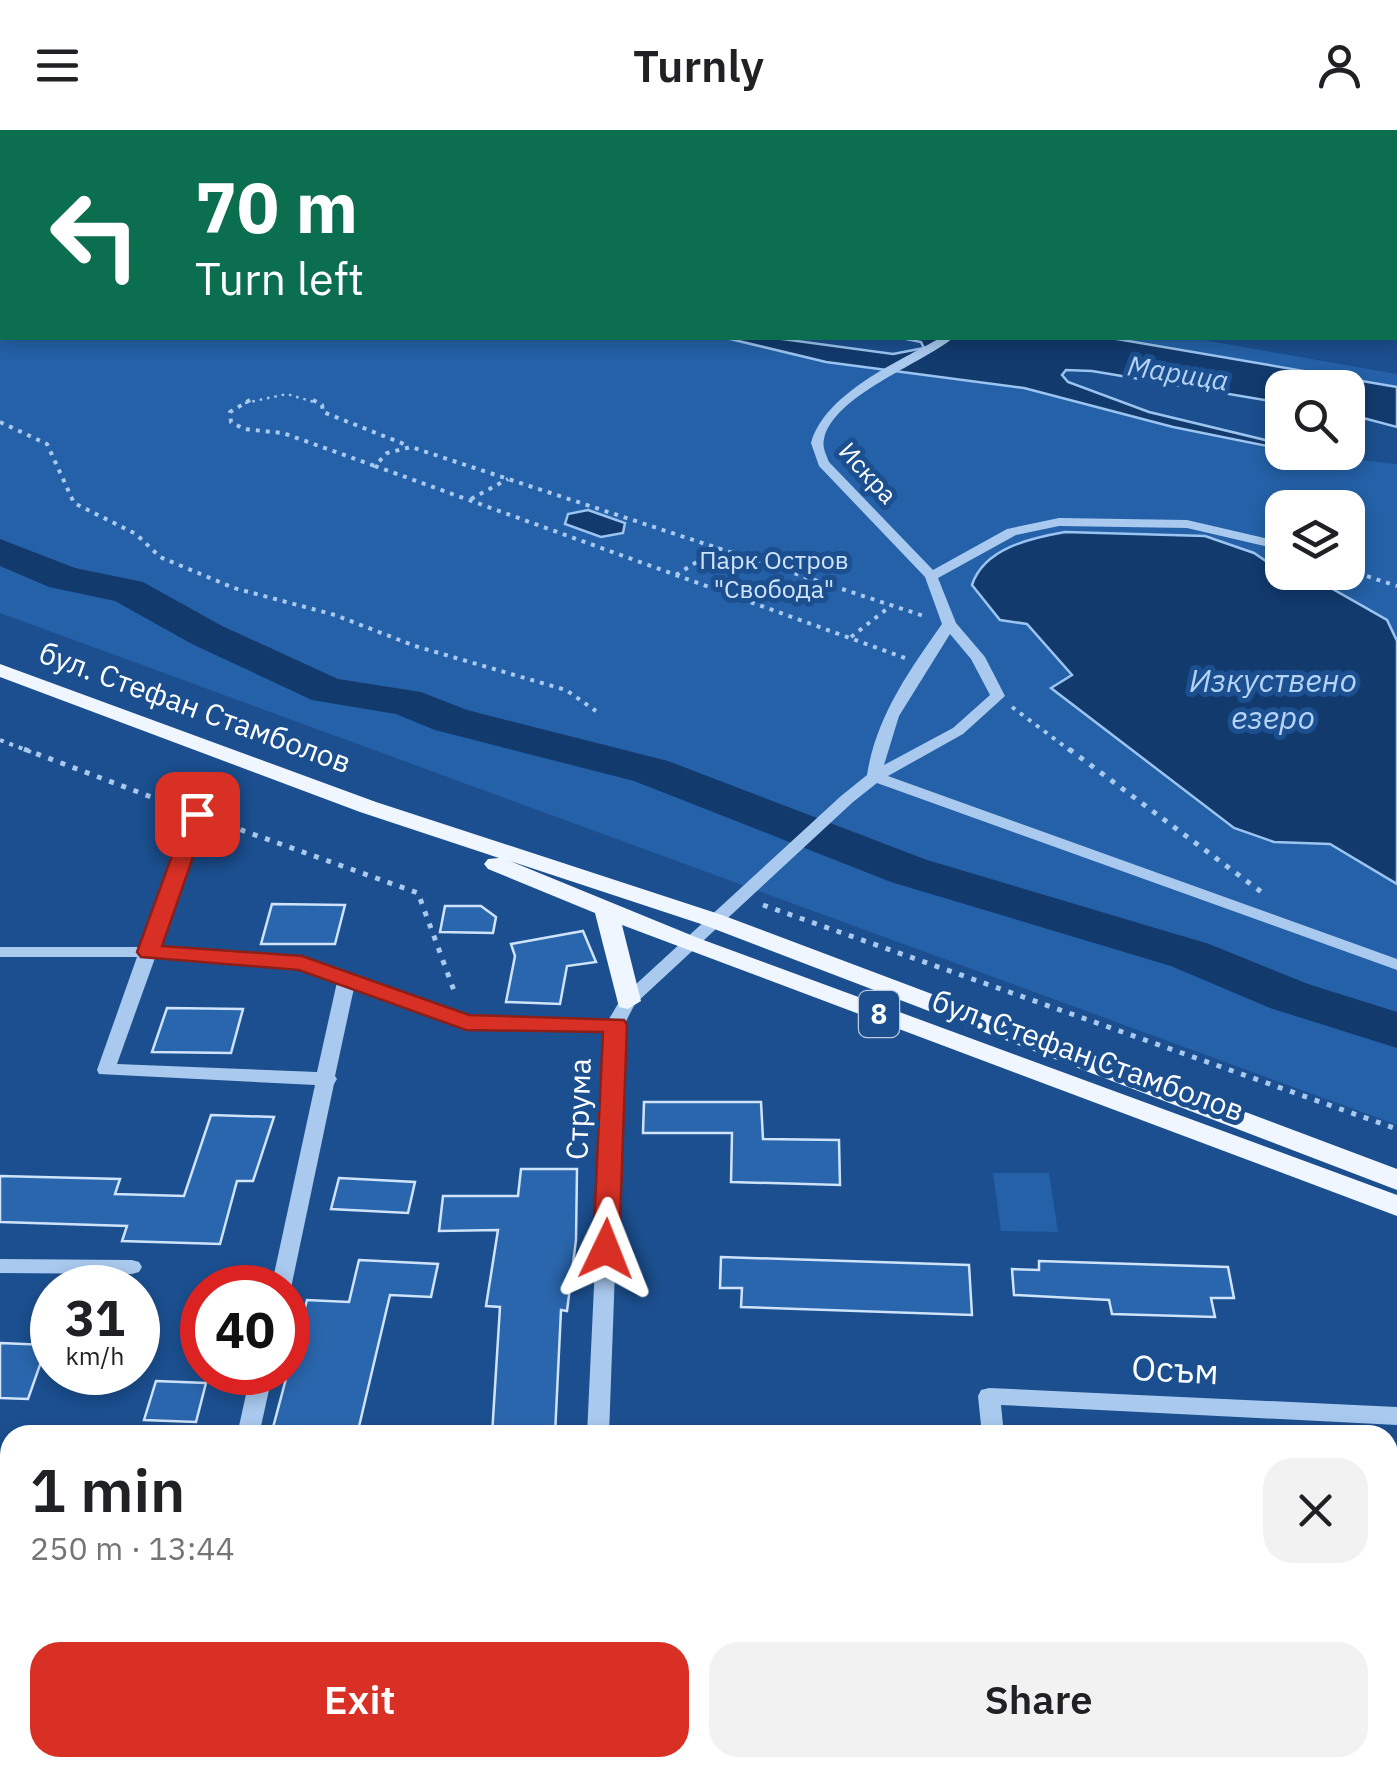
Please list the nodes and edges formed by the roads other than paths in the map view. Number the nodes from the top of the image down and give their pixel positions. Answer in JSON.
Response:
{"nodes":[{"id":1,"x":944,"y":340,"type":"edge"},
{"id":2,"x":1265,"y":542,"type":"edge"},
{"id":3,"x":931,"y":576,"type":"junction"},
{"id":4,"x":949,"y":624,"type":"junction"},
{"id":5,"x":0,"y":670,"type":"edge"},
{"id":6,"x":874,"y":777,"type":"junction"},
{"id":7,"x":368,"y":807,"type":"junction"},
{"id":8,"x":197,"y":814,"type":"road end"},
{"id":9,"x":607,"y":911,"type":"junction"},
{"id":10,"x":713,"y":920,"type":"junction"},
{"id":11,"x":689,"y":943,"type":"junction"},
{"id":12,"x":0,"y":952,"type":"edge"},
{"id":13,"x":149,"y":952,"type":"junction"},
{"id":14,"x":1397,"y":965,"type":"edge"},
{"id":15,"x":346,"y":982,"type":"junction"},
{"id":16,"x":628,"y":1002,"type":"junction"},
{"id":17,"x":615,"y":1025,"type":"junction"},
{"id":18,"x":328,"y":1079,"type":"junction"},
{"id":19,"x":1397,"y":1180,"type":"edge"},
{"id":20,"x":1397,"y":1206,"type":"edge"},
{"id":21,"x":286,"y":1265,"type":"edge"},
{"id":22,"x":0,"y":1266,"type":"edge"},
{"id":23,"x":30,"y":1266,"type":"edge"},
{"id":24,"x":257,"y":1395,"type":"edge"},
{"id":25,"x":1397,"y":1416,"type":"edge"},
{"id":26,"x":250,"y":1425,"type":"edge"},
{"id":27,"x":598,"y":1425,"type":"edge"},
{"id":28,"x":992,"y":1425,"type":"edge"}],
"edges":[{"from":1,"to":3,"type":"street","name":"Искра"},
{"from":2,"to":3,"type":"street"},
{"from":3,"to":4,"type":"street","name":"Искра"},
{"from":4,"to":6,"type":"street"},
{"from":4,"to":6,"type":"street","name":"Искра"},
{"from":5,"to":7,"type":"main road","name":"бул. Стефан Стамболов","number":"8"},
{"from":6,"to":10,"type":"street"},
{"from":6,"to":14,"type":"street"},
{"from":7,"to":9,"type":"main road","name":"бул. Стефан Стамболов","number":"8"},
{"from":7,"to":10,"type":"main road","name":"бул. Стефан Стамболов","number":"8"},
{"from":8,"to":13,"type":"street"},
{"from":9,"to":11,"type":"main road","name":"бул. Стефан Стамболов","number":"8"},
{"from":9,"to":16,"type":"main road"},
{"from":10,"to":11,"type":"street"},
{"from":10,"to":19,"type":"main road","name":"бул. Стефан Стамболов","number":"8"},
{"from":11,"to":16,"type":"street"},
{"from":11,"to":20,"type":"main road","name":"бул. Стефан Стамболов","number":"8"},
{"from":12,"to":13,"type":"street"},
{"from":13,"to":15,"type":"street"},
{"from":13,"to":18,"type":"street"},
{"from":15,"to":17,"type":"street"},
{"from":15,"to":18,"type":"street"},
{"from":16,"to":17,"type":"street"},
{"from":17,"to":27,"type":"street","name":"Струма"},
{"from":18,"to":21,"type":"street"},
{"from":22,"to":23,"type":"street"},
{"from":24,"to":26,"type":"street"},
{"from":25,"to":28,"type":"street","name":"Осъм"}]}
